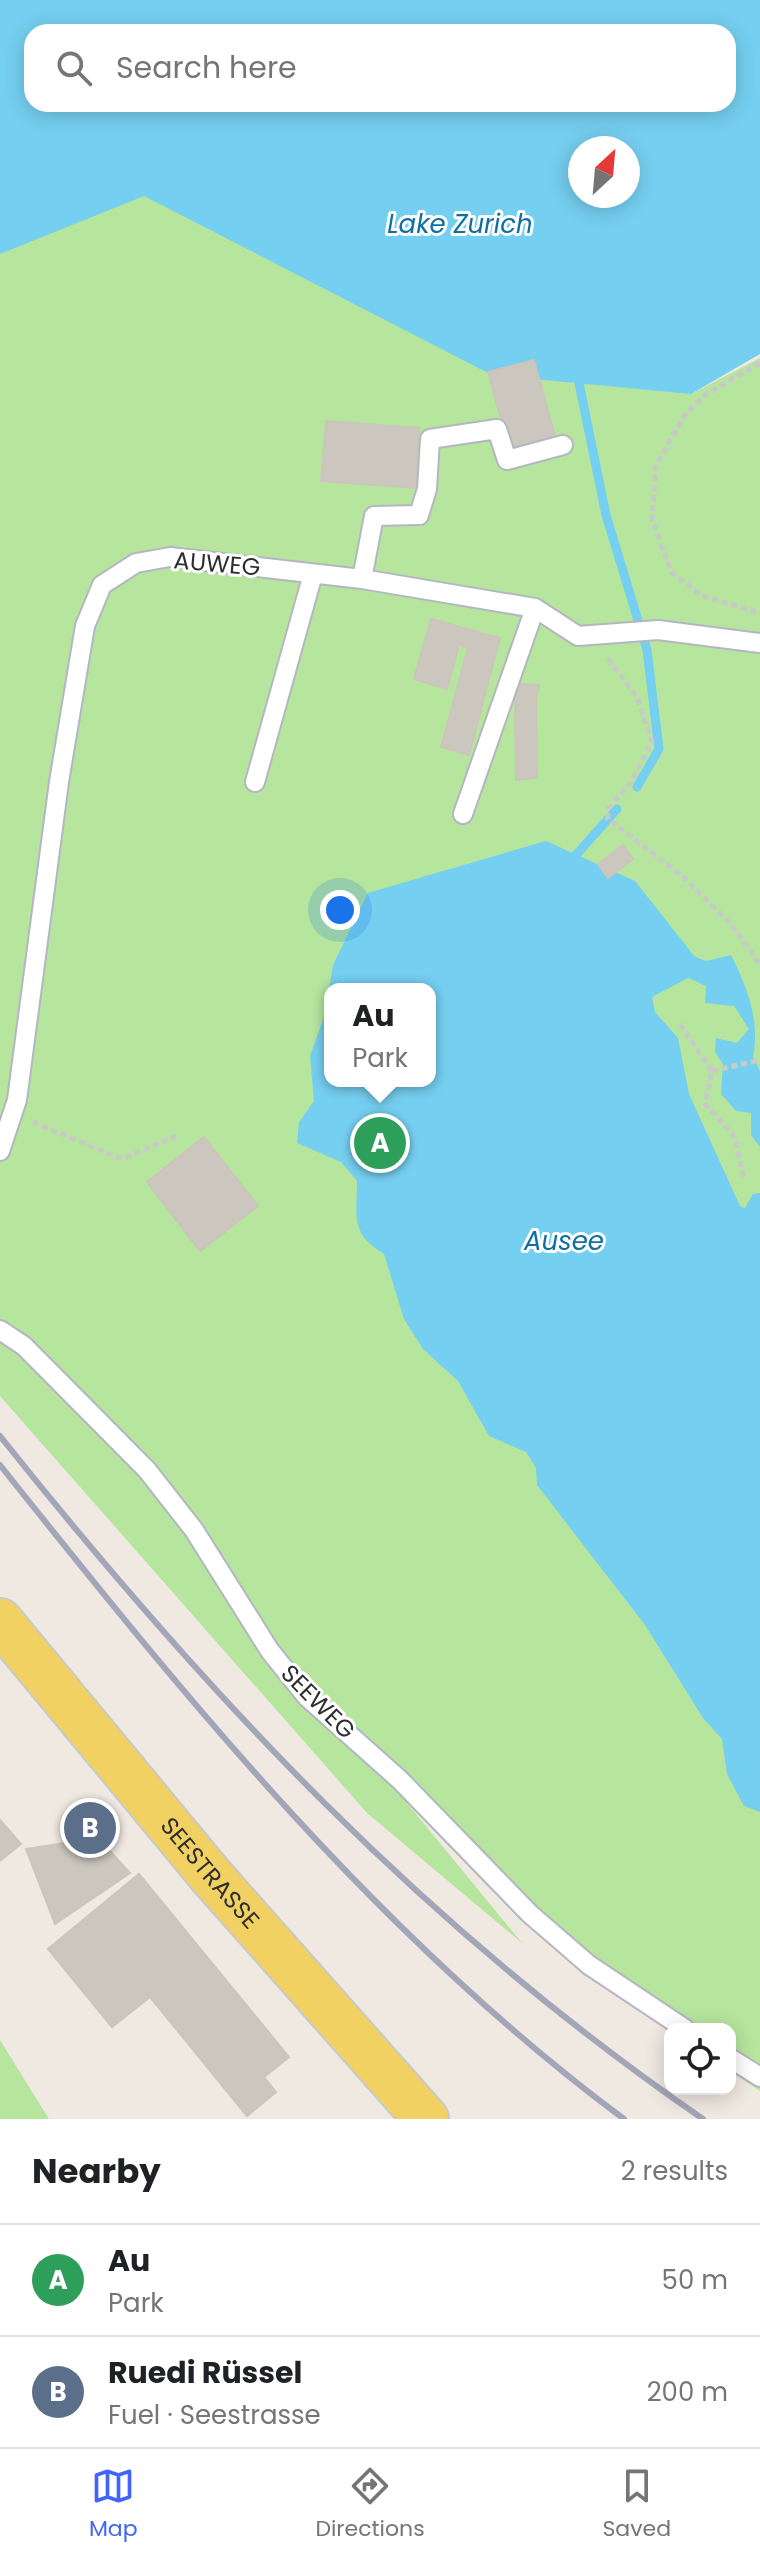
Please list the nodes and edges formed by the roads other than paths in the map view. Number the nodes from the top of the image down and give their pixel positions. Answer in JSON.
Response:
{"nodes":[{"id":1,"x":563,"y":445,"type":"dead end"},
{"id":2,"x":313,"y":574,"type":"junction"},
{"id":3,"x":362,"y":579,"type":"junction"},
{"id":4,"x":535,"y":608,"type":"junction"},
{"id":5,"x":760,"y":643,"type":"edge"},
{"id":6,"x":255,"y":782,"type":"dead end"},
{"id":7,"x":463,"y":814,"type":"dead end"},
{"id":8,"x":0,"y":1151,"type":"edge"},
{"id":9,"x":0,"y":1330,"type":"edge"},
{"id":10,"x":0,"y":1621,"type":"edge"},
{"id":11,"x":676,"y":2023,"type":"edge"},
{"id":12,"x":736,"y":2062,"type":"edge"},
{"id":13,"x":760,"y":2077,"type":"edge"},
{"id":14,"x":426,"y":2119,"type":"edge"}],
"edges":[{"from":1,"to":3,"type":"lane"},
{"from":2,"to":3,"type":"lane","name":"AUWEG"},
{"from":2,"to":6,"type":"lane"},
{"from":2,"to":8,"type":"lane","name":"AUWEG"},
{"from":3,"to":4,"type":"lane","name":"AUWEG"},
{"from":4,"to":5,"type":"lane","name":"AUWEG"},
{"from":4,"to":7,"type":"lane"},
{"from":9,"to":11,"type":"lane","name":"SEEWEG"},
{"from":10,"to":14,"type":"main road","name":"SEESTRASSE"},
{"from":12,"to":13,"type":"lane"}]}
